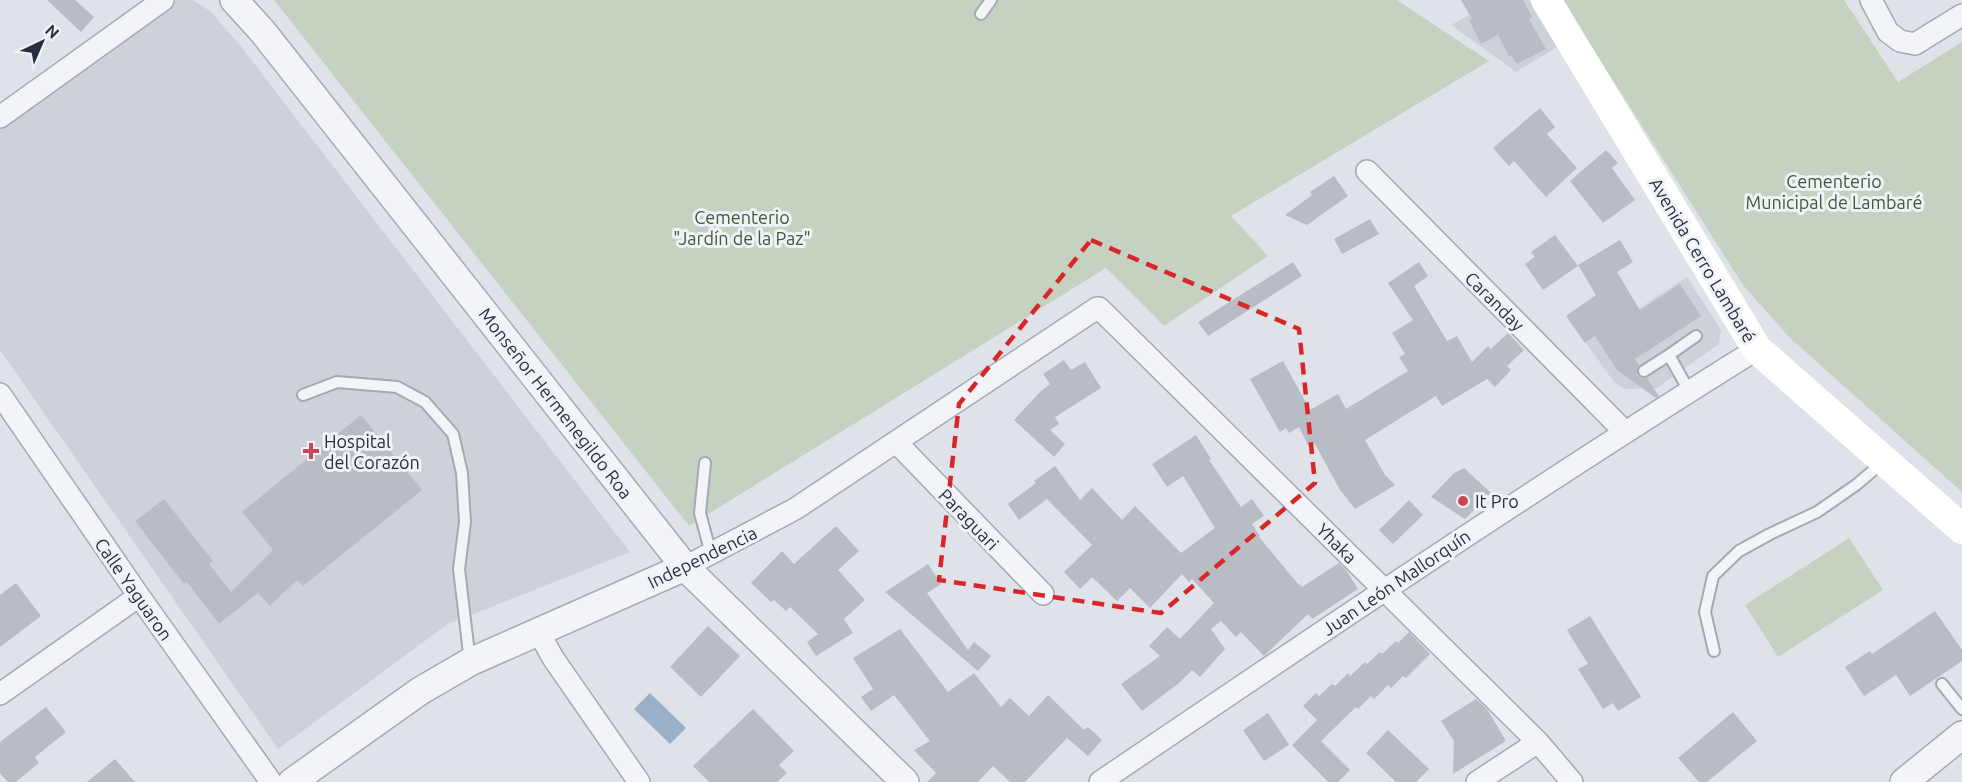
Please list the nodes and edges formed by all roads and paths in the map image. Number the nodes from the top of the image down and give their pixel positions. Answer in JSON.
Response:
{"nodes":[{"id":1,"x":163,"y":0,"type":"edge"},
{"id":2,"x":234,"y":0,"type":"edge"},
{"id":3,"x":992,"y":0,"type":"edge"},
{"id":4,"x":1546,"y":0,"type":"edge"},
{"id":5,"x":1871,"y":0,"type":"edge"},
{"id":6,"x":981,"y":14,"type":"dead end"},
{"id":7,"x":1962,"y":15,"type":"edge"},
{"id":8,"x":0,"y":117,"type":"edge"},
{"id":9,"x":1366,"y":171,"type":"dead end"},
{"id":10,"x":1099,"y":308,"type":"joint"},
{"id":11,"x":1696,"y":336,"type":"dead end"},
{"id":12,"x":1757,"y":349,"type":"junction"},
{"id":13,"x":1669,"y":355,"type":"junction"},
{"id":14,"x":1644,"y":371,"type":"dead end"},
{"id":15,"x":1689,"y":391,"type":"junction"},
{"id":16,"x":303,"y":395,"type":"dead end"},
{"id":17,"x":0,"y":396,"type":"edge"},
{"id":18,"x":1624,"y":431,"type":"junction"},
{"id":19,"x":896,"y":442,"type":"junction"},
{"id":20,"x":1884,"y":461,"type":"junction"},
{"id":21,"x":705,"y":463,"type":"dead end"},
{"id":22,"x":1962,"y":529,"type":"edge"},
{"id":23,"x":711,"y":554,"type":"junction"},
{"id":24,"x":685,"y":567,"type":"junction"},
{"id":25,"x":1384,"y":589,"type":"junction"},
{"id":26,"x":1043,"y":594,"type":"dead end"},
{"id":27,"x":139,"y":596,"type":"junction"},
{"id":28,"x":538,"y":631,"type":"junction"},
{"id":29,"x":1714,"y":651,"type":"dead end"},
{"id":30,"x":470,"y":662,"type":"junction"},
{"id":31,"x":1942,"y":684,"type":"dead end"},
{"id":32,"x":0,"y":694,"type":"edge"},
{"id":33,"x":1962,"y":709,"type":"edge"},
{"id":34,"x":1962,"y":735,"type":"edge"},
{"id":35,"x":1538,"y":742,"type":"junction"},
{"id":36,"x":271,"y":782,"type":"edge"},
{"id":37,"x":292,"y":782,"type":"edge"},
{"id":38,"x":639,"y":782,"type":"edge"},
{"id":39,"x":905,"y":782,"type":"edge"},
{"id":40,"x":1100,"y":782,"type":"edge"},
{"id":41,"x":1477,"y":782,"type":"edge"},
{"id":42,"x":1572,"y":782,"type":"edge"},
{"id":43,"x":1904,"y":782,"type":"edge"}],
"edges":[{"from":1,"to":8,"type":"street"},
{"from":2,"to":24,"type":"street","name":"Monseñor Hermenegildo Roa"},
{"from":3,"to":6,"type":"lane"},
{"from":4,"to":12,"type":"main road","name":"Avenida Cerro Lambaré"},
{"from":5,"to":7,"type":"street"},
{"from":9,"to":18,"type":"street","name":"Caranday"},
{"from":10,"to":19,"type":"street","name":"Independencia"},
{"from":10,"to":25,"type":"street","name":"Yhaka"},
{"from":11,"to":13,"type":"lane"},
{"from":12,"to":15,"type":"street","name":"Juan León Mallorquín"},
{"from":12,"to":20,"type":"main road","name":"Avenida Cerro Lambaré"},
{"from":13,"to":14,"type":"lane"},
{"from":13,"to":15,"type":"lane"},
{"from":15,"to":18,"type":"street","name":"Juan León Mallorquín"},
{"from":16,"to":30,"type":"lane"},
{"from":17,"to":27,"type":"street","name":"Calle Yaguaron"},
{"from":18,"to":25,"type":"street","name":"Juan León Mallorquín"},
{"from":19,"to":23,"type":"street","name":"Independencia"},
{"from":19,"to":26,"type":"street","name":"Paraguari"},
{"from":20,"to":22,"type":"main road","name":"Avenida Cerro Lambaré"},
{"from":20,"to":29,"type":"lane"},
{"from":21,"to":23,"type":"lane"},
{"from":23,"to":24,"type":"street","name":"Independencia"},
{"from":24,"to":28,"type":"street","name":"Independencia"},
{"from":24,"to":39,"type":"street","name":"Monseñor Hermenegildo Roa"},
{"from":25,"to":35,"type":"street","name":"Yhaka"},
{"from":25,"to":40,"type":"street","name":"Juan León Mallorquín"},
{"from":27,"to":32,"type":"street"},
{"from":27,"to":36,"type":"street","name":"Calle Yaguaron"},
{"from":28,"to":30,"type":"street","name":"Independencia"},
{"from":28,"to":38,"type":"street"},
{"from":30,"to":37,"type":"street","name":"Independencia"},
{"from":31,"to":33,"type":"lane"},
{"from":34,"to":43,"type":"street"},
{"from":35,"to":41,"type":"street"},
{"from":35,"to":42,"type":"street","name":"Yhaka"}]}
